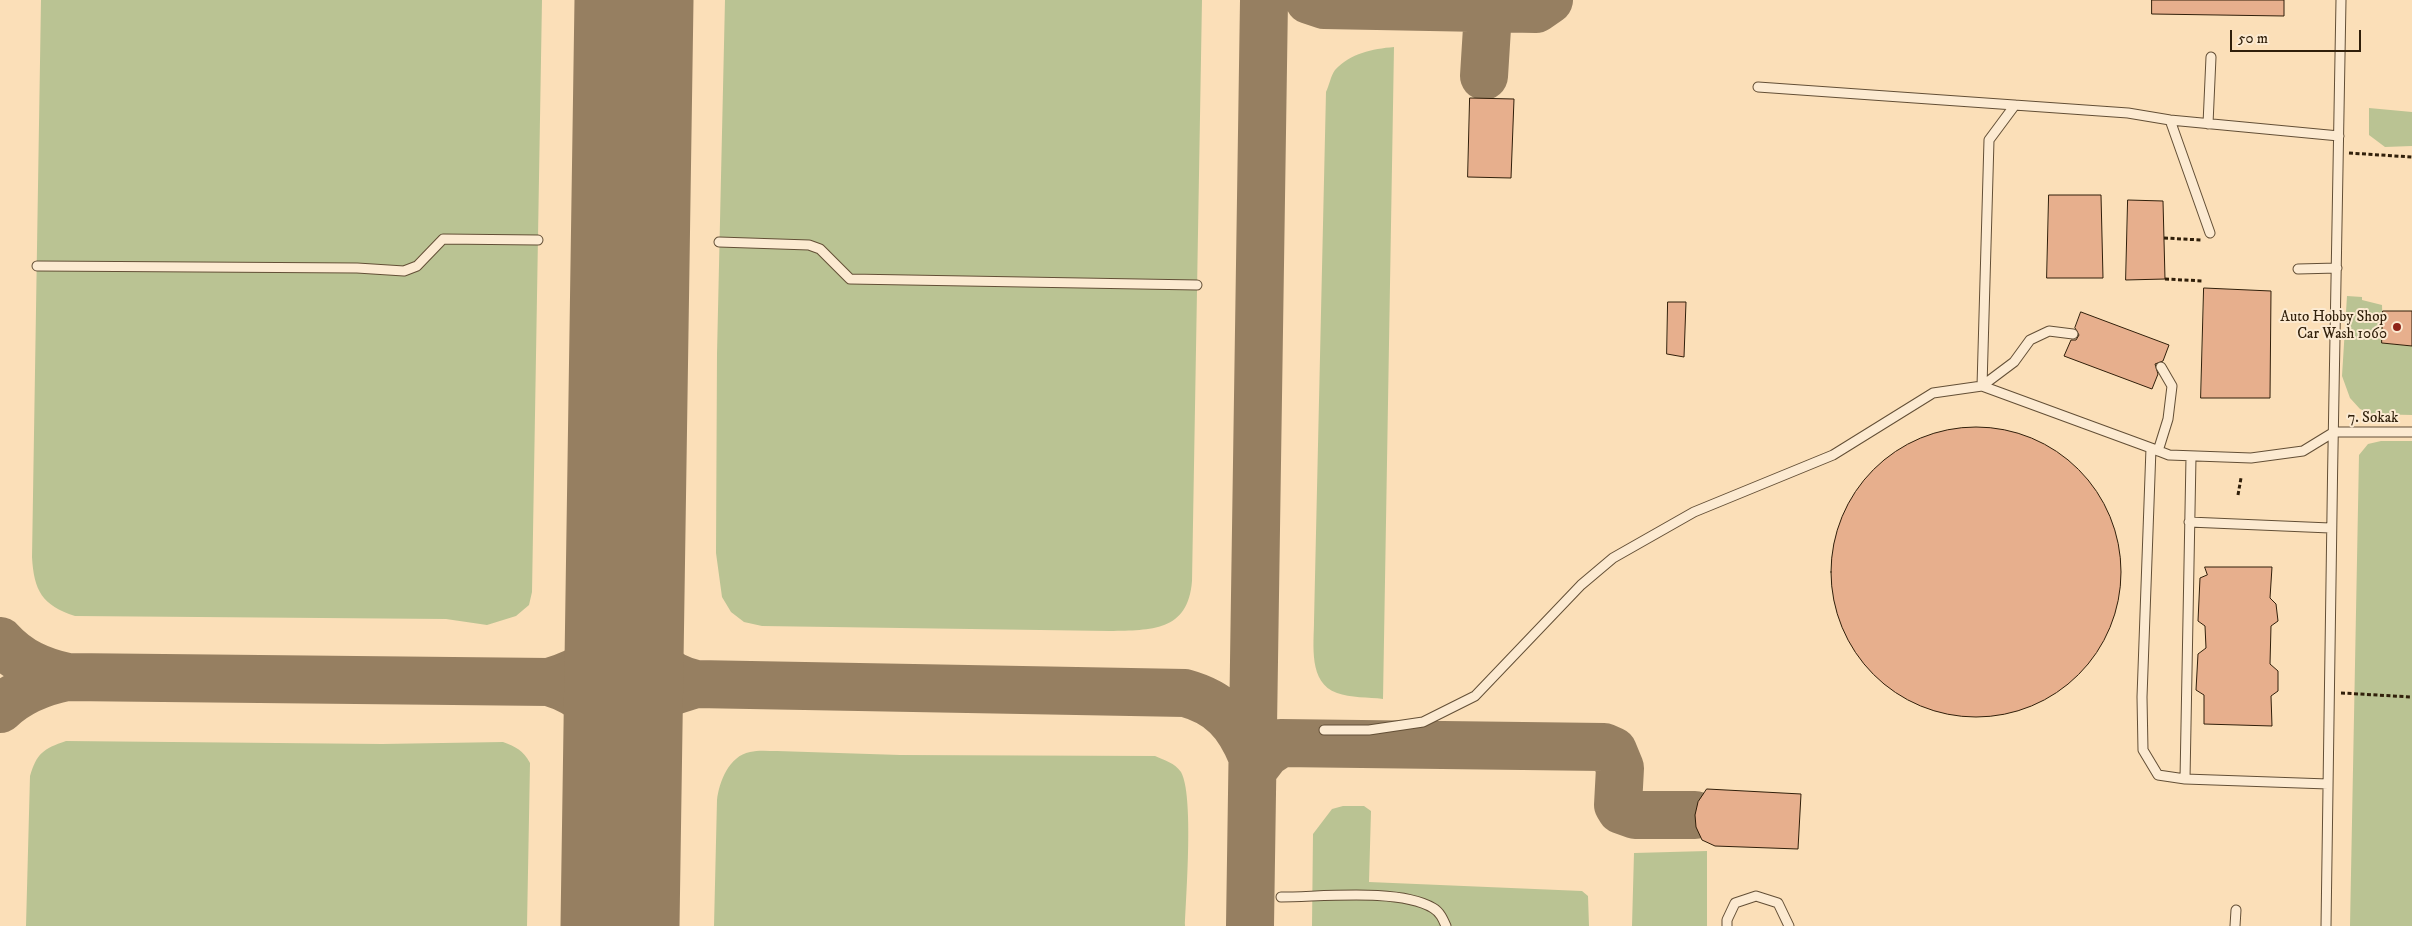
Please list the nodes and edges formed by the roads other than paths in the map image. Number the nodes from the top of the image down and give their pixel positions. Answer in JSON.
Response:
{"nodes":[{"id":1,"x":2342,"y":0,"type":"edge"},
{"id":2,"x":2210,"y":57,"type":"dead end"},
{"id":3,"x":1758,"y":87,"type":"dead end"},
{"id":4,"x":2015,"y":105,"type":"junction"},
{"id":5,"x":2170,"y":120,"type":"junction"},
{"id":6,"x":2208,"y":124,"type":"junction"},
{"id":7,"x":2339,"y":136,"type":"junction"},
{"id":8,"x":2207,"y":236,"type":"road end"},
{"id":9,"x":538,"y":240,"type":"dead end"},
{"id":10,"x":719,"y":242,"type":"dead end"},
{"id":11,"x":36,"y":266,"type":"dead end"},
{"id":12,"x":2337,"y":268,"type":"junction"},
{"id":13,"x":2298,"y":269,"type":"dead end"},
{"id":14,"x":1197,"y":285,"type":"dead end"},
{"id":15,"x":2073,"y":334,"type":"dead end"},
{"id":16,"x":2161,"y":367,"type":"dead end"},
{"id":17,"x":1982,"y":386,"type":"junction"},
{"id":18,"x":2334,"y":432,"type":"junction"},
{"id":19,"x":2412,"y":432,"type":"edge"},
{"id":20,"x":2155,"y":449,"type":"junction"},
{"id":21,"x":2190,"y":457,"type":"junction"},
{"id":22,"x":2189,"y":522,"type":"junction"},
{"id":23,"x":2330,"y":528,"type":"junction"},
{"id":24,"x":1324,"y":730,"type":"dead end"},
{"id":25,"x":2186,"y":779,"type":"junction"},
{"id":26,"x":2328,"y":784,"type":"junction"},
{"id":27,"x":1281,"y":897,"type":"dead end"},
{"id":28,"x":2236,"y":910,"type":"dead end"},
{"id":29,"x":1446,"y":926,"type":"edge"},
{"id":30,"x":1727,"y":926,"type":"edge"},
{"id":31,"x":1790,"y":926,"type":"edge"},
{"id":32,"x":2235,"y":926,"type":"edge"},
{"id":33,"x":2326,"y":926,"type":"edge"}],
"edges":[{"from":1,"to":7,"type":"lane"},
{"from":2,"to":6,"type":"lane"},
{"from":3,"to":4,"type":"lane"},
{"from":4,"to":5,"type":"lane"},
{"from":4,"to":17,"type":"lane"},
{"from":5,"to":6,"type":"lane"},
{"from":5,"to":8,"type":"lane"},
{"from":6,"to":7,"type":"lane"},
{"from":7,"to":12,"type":"lane"},
{"from":9,"to":11,"type":"lane"},
{"from":10,"to":14,"type":"lane"},
{"from":12,"to":13,"type":"lane"},
{"from":12,"to":18,"type":"lane"},
{"from":15,"to":17,"type":"lane"},
{"from":16,"to":20,"type":"lane"},
{"from":17,"to":20,"type":"lane"},
{"from":17,"to":24,"type":"lane"},
{"from":18,"to":19,"type":"lane","name":"7. Sokak"},
{"from":18,"to":21,"type":"lane"},
{"from":18,"to":23,"type":"lane"},
{"from":20,"to":21,"type":"lane"},
{"from":20,"to":25,"type":"lane"},
{"from":21,"to":22,"type":"lane"},
{"from":22,"to":23,"type":"lane"},
{"from":22,"to":25,"type":"lane"},
{"from":23,"to":26,"type":"lane"},
{"from":25,"to":26,"type":"lane"},
{"from":26,"to":33,"type":"lane"},
{"from":27,"to":29,"type":"lane"},
{"from":28,"to":32,"type":"lane"},
{"from":30,"to":31,"type":"lane"}]}
